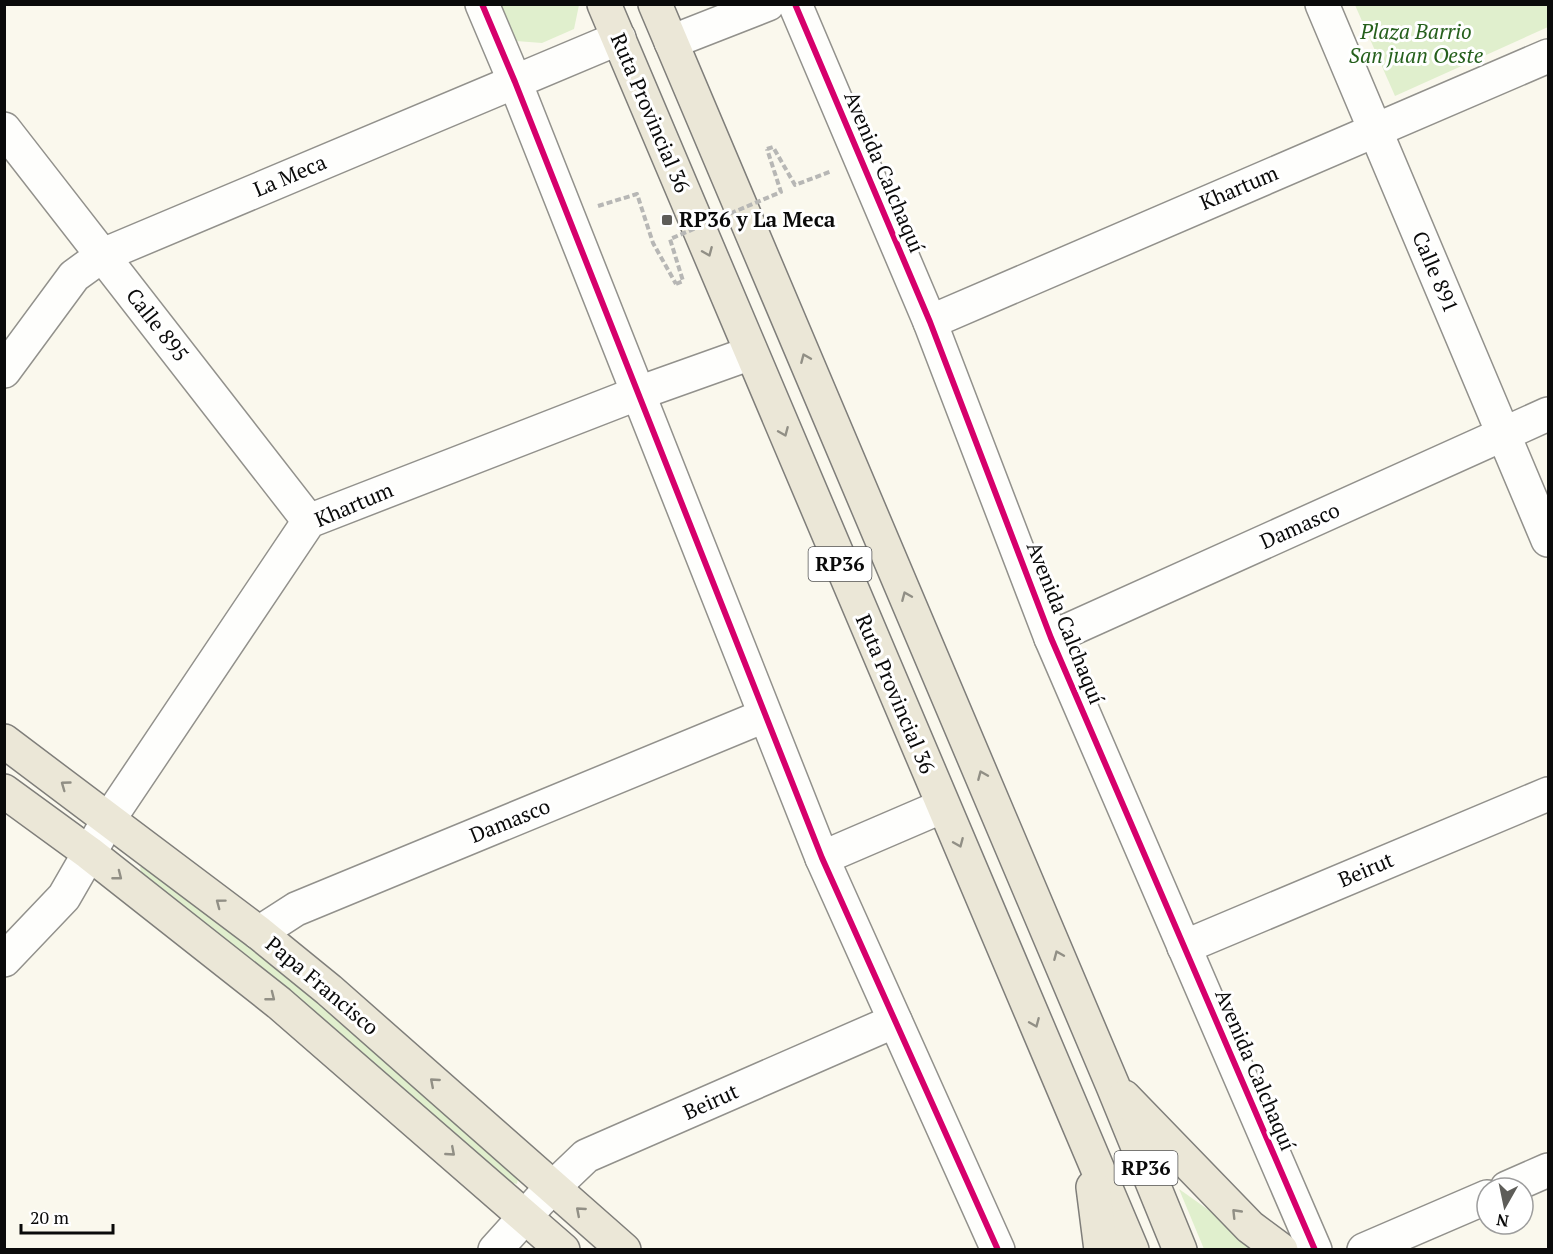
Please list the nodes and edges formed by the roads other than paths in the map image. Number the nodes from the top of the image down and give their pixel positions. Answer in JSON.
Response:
{"nodes":[{"id":1,"x":482,"y":4,"type":"edge"},
{"id":2,"x":604,"y":4,"type":"edge"},
{"id":3,"x":655,"y":4,"type":"edge"},
{"id":4,"x":768,"y":4,"type":"edge"},
{"id":5,"x":795,"y":4,"type":"edge"},
{"id":6,"x":1322,"y":4,"type":"edge"},
{"id":7,"x":619,"y":38,"type":"junction"},
{"id":8,"x":671,"y":42,"type":"junction"},
{"id":9,"x":1548,"y":56,"type":"edge"},
{"id":10,"x":515,"y":82,"type":"junction"},
{"id":11,"x":4,"y":129,"type":"edge"},
{"id":12,"x":1375,"y":129,"type":"junction"},
{"id":13,"x":103,"y":255,"type":"junction"},
{"id":14,"x":930,"y":322,"type":"junction"},
{"id":15,"x":751,"y":353,"type":"junction"},
{"id":16,"x":4,"y":372,"type":"edge"},
{"id":17,"x":636,"y":394,"type":"junction"},
{"id":18,"x":1548,"y":414,"type":"edge"},
{"id":19,"x":1503,"y":433,"type":"junction"},
{"id":20,"x":309,"y":521,"type":"junction"},
{"id":21,"x":1548,"y":540,"type":"edge"},
{"id":22,"x":1052,"y":638,"type":"junction"},
{"id":23,"x":764,"y":716,"type":"junction"},
{"id":24,"x":4,"y":741,"type":"edge"},
{"id":25,"x":4,"y":791,"type":"edge"},
{"id":26,"x":1548,"y":794,"type":"edge"},
{"id":27,"x":943,"y":806,"type":"junction"},
{"id":28,"x":99,"y":836,"type":"junction"},
{"id":29,"x":822,"y":858,"type":"junction"},
{"id":30,"x":259,"y":933,"type":"junction"},
{"id":31,"x":1184,"y":947,"type":"junction"},
{"id":32,"x":4,"y":960,"type":"edge"},
{"id":33,"x":895,"y":1021,"type":"junction"},
{"id":34,"x":1113,"y":1086,"type":"junction"},
{"id":35,"x":1078,"y":1124,"type":"junction"},
{"id":36,"x":539,"y":1201,"type":"junction"},
{"id":37,"x":1475,"y":1202,"type":"edge"},
{"id":38,"x":495,"y":1250,"type":"edge"},
{"id":39,"x":563,"y":1250,"type":"edge"},
{"id":40,"x":624,"y":1250,"type":"edge"},
{"id":41,"x":998,"y":1250,"type":"edge"},
{"id":42,"x":1101,"y":1250,"type":"edge"},
{"id":43,"x":1132,"y":1250,"type":"edge"},
{"id":44,"x":1180,"y":1250,"type":"edge"},
{"id":45,"x":1281,"y":1250,"type":"edge"},
{"id":46,"x":1315,"y":1250,"type":"edge"},
{"id":47,"x":1364,"y":1250,"type":"edge"}],
"edges":[{"from":1,"to":10,"type":"street"},
{"from":2,"to":7,"type":"main road","name":"Ruta Provincial 36","number":"RP36"},
{"from":3,"to":8,"type":"main road","number":"RP36"},
{"from":4,"to":8,"type":"street"},
{"from":5,"to":14,"type":"street","name":"Avenida Calchaquí"},
{"from":6,"to":12,"type":"street","name":"Calle 891"},
{"from":7,"to":10,"type":"street","name":"La Meca"},
{"from":7,"to":15,"type":"main road","name":"Ruta Provincial 36","number":"RP36","one_way":true},
{"from":34,"to":8,"type":"main road","number":"RP36","one_way":true},
{"from":9,"to":12,"type":"street","name":"Khartum"},
{"from":10,"to":13,"type":"street","name":"La Meca"},
{"from":10,"to":17,"type":"street"},
{"from":11,"to":13,"type":"street","name":"Calle 895"},
{"from":12,"to":14,"type":"street","name":"Khartum"},
{"from":12,"to":19,"type":"street","name":"Calle 891"},
{"from":13,"to":16,"type":"street","name":"La Meca"},
{"from":13,"to":20,"type":"street","name":"Calle 895"},
{"from":14,"to":22,"type":"street","name":"Avenida Calchaquí"},
{"from":15,"to":17,"type":"street","name":"Khartum"},
{"from":15,"to":27,"type":"main road","name":"Ruta Provincial 36","number":"RP36","one_way":true},
{"from":17,"to":20,"type":"street","name":"Khartum"},
{"from":17,"to":23,"type":"street"},
{"from":18,"to":19,"type":"street","name":"Damasco"},
{"from":19,"to":21,"type":"street","name":"Calle 891"},
{"from":19,"to":22,"type":"street","name":"Damasco"},
{"from":20,"to":28,"type":"street","name":"Khartum"},
{"from":22,"to":31,"type":"street","name":"Avenida Calchaquí"},
{"from":23,"to":29,"type":"street"},
{"from":23,"to":30,"type":"street","name":"Damasco"},
{"from":28,"to":24,"type":"main road","name":"Papa Francisco","one_way":true},
{"from":25,"to":28,"type":"main road","name":"Papa Francisco"},
{"from":26,"to":31,"type":"street","name":"Beirut"},
{"from":27,"to":29,"type":"street"},
{"from":27,"to":35,"type":"main road","name":"Ruta Provincial 36","number":"RP36","one_way":true},
{"from":30,"to":28,"type":"main road","name":"Papa Francisco","one_way":true},
{"from":28,"to":32,"type":"street","name":"Khartum"},
{"from":28,"to":36,"type":"main road","name":"Papa Francisco","one_way":true},
{"from":29,"to":33,"type":"street"},
{"from":36,"to":30,"type":"main road","name":"Papa Francisco","one_way":true},
{"from":31,"to":46,"type":"street","name":"Avenida Calchaquí"},
{"from":33,"to":36,"type":"street","name":"Beirut"},
{"from":33,"to":41,"type":"street"},
{"from":34,"to":44,"type":"main road","number":"RP36"},
{"from":45,"to":34,"type":"main road","one_way":true},
{"from":35,"to":42,"type":"main road"},
{"from":35,"to":43,"type":"main road","name":"Ruta Provincial 36","number":"RP36"},
{"from":36,"to":38,"type":"street","name":"Beirut"},
{"from":36,"to":39,"type":"main road","name":"Papa Francisco"},
{"from":40,"to":36,"type":"main road","name":"Papa Francisco","one_way":true},
{"from":37,"to":47,"type":"street"}]}
